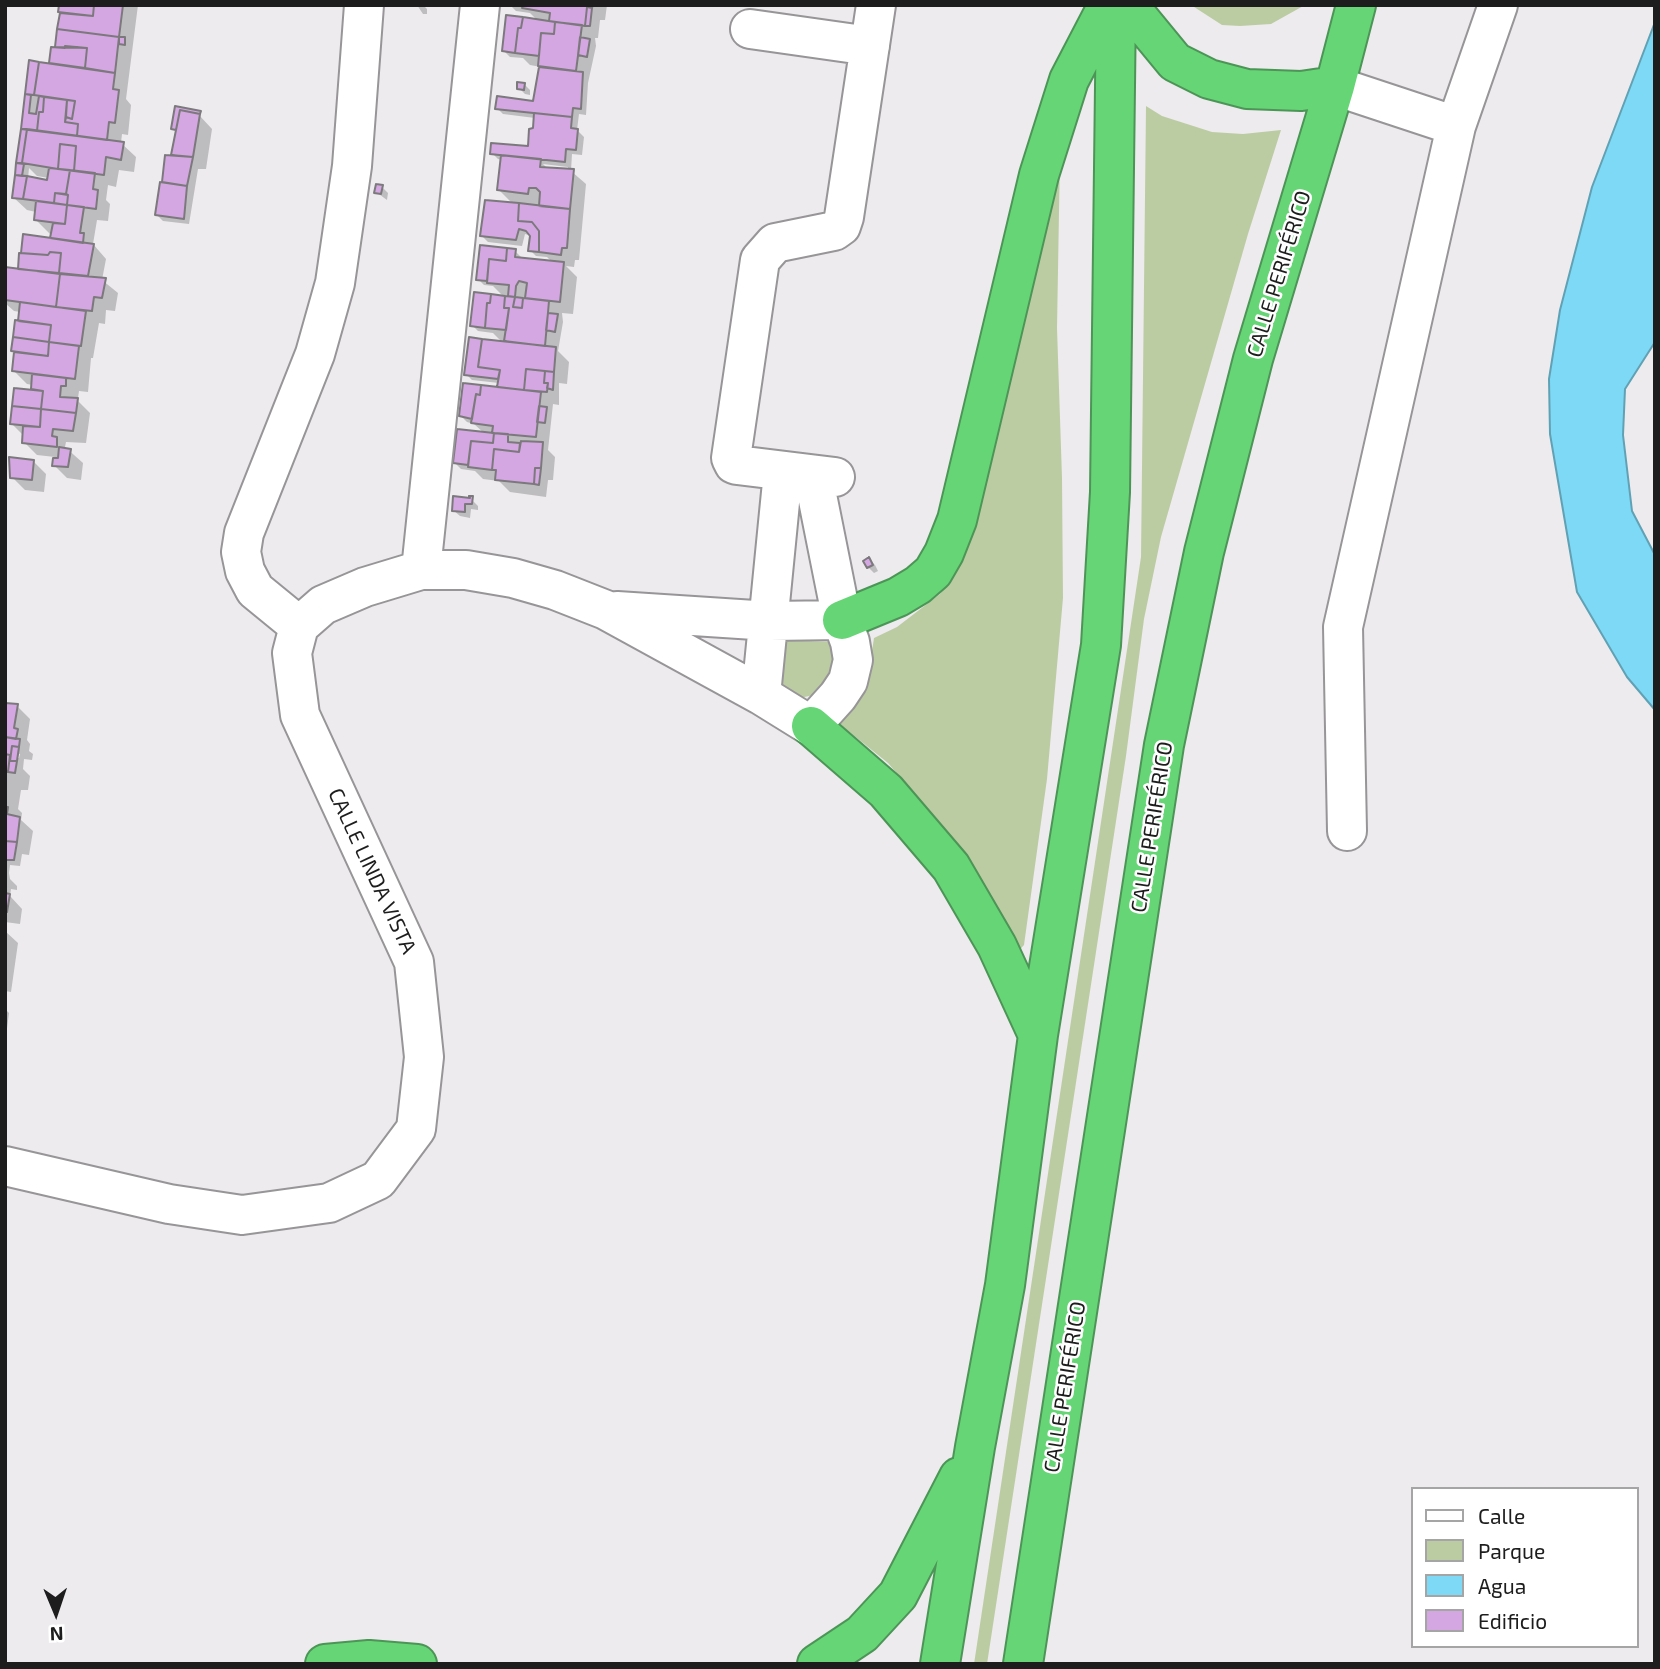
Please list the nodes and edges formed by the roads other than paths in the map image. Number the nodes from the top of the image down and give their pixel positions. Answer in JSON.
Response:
{"nodes":[{"id":1,"x":364,"y":5,"type":"edge"},
{"id":2,"x":480,"y":5,"type":"edge"},
{"id":3,"x":876,"y":5,"type":"edge"},
{"id":4,"x":1108,"y":5,"type":"edge"},
{"id":5,"x":1115,"y":5,"type":"edge"},
{"id":6,"x":1128,"y":5,"type":"edge"},
{"id":7,"x":1356,"y":5,"type":"edge"},
{"id":8,"x":1499,"y":5,"type":"edge"},
{"id":9,"x":750,"y":29,"type":"dead end"},
{"id":10,"x":870,"y":46,"type":"junction"},
{"id":11,"x":1335,"y":86,"type":"junction"},
{"id":12,"x":1456,"y":126,"type":"junction"},
{"id":13,"x":810,"y":474,"type":"junction"},
{"id":14,"x":421,"y":570,"type":"junction"},
{"id":15,"x":606,"y":610,"type":"junction"},
{"id":16,"x":842,"y":620,"type":"junction"},
{"id":17,"x":770,"y":621,"type":"junction"},
{"id":18,"x":299,"y":626,"type":"junction"},
{"id":19,"x":761,"y":695,"type":"junction"},
{"id":20,"x":811,"y":726,"type":"junction"},
{"id":21,"x":1347,"y":831,"type":"dead end"},
{"id":22,"x":1038,"y":1035,"type":"junction"},
{"id":23,"x":5,"y":1166,"type":"edge"},
{"id":24,"x":975,"y":1447,"type":"junction"},
{"id":25,"x":325,"y":1664,"type":"edge"},
{"id":26,"x":417,"y":1664,"type":"edge"},
{"id":27,"x":817,"y":1664,"type":"edge"},
{"id":28,"x":940,"y":1664,"type":"edge"},
{"id":29,"x":1023,"y":1664,"type":"edge"}],
"edges":[{"from":1,"to":18,"type":"street"},
{"from":2,"to":14,"type":"street"},
{"from":3,"to":10,"type":"street"},
{"from":4,"to":16,"type":"highway"},
{"from":5,"to":22,"type":"highway"},
{"from":6,"to":11,"type":"highway"},
{"from":7,"to":11,"type":"highway","name":"CALLE PERIFÉRICO"},
{"from":8,"to":12,"type":"street"},
{"from":9,"to":10,"type":"street"},
{"from":10,"to":13,"type":"street"},
{"from":11,"to":12,"type":"street"},
{"from":11,"to":29,"type":"highway","name":"CALLE PERIFÉRICO"},
{"from":12,"to":21,"type":"street"},
{"from":13,"to":16,"type":"street"},
{"from":13,"to":17,"type":"street"},
{"from":14,"to":15,"type":"street"},
{"from":14,"to":18,"type":"street"},
{"from":15,"to":17,"type":"street"},
{"from":15,"to":19,"type":"street"},
{"from":16,"to":17,"type":"street"},
{"from":16,"to":20,"type":"street"},
{"from":17,"to":19,"type":"street"},
{"from":18,"to":23,"type":"street","name":"CALLE LINDA VISTA"},
{"from":19,"to":20,"type":"street"},
{"from":20,"to":22,"type":"highway"},
{"from":22,"to":24,"type":"highway"},
{"from":24,"to":27,"type":"highway"},
{"from":24,"to":28,"type":"highway"},
{"from":25,"to":26,"type":"highway"}]}
